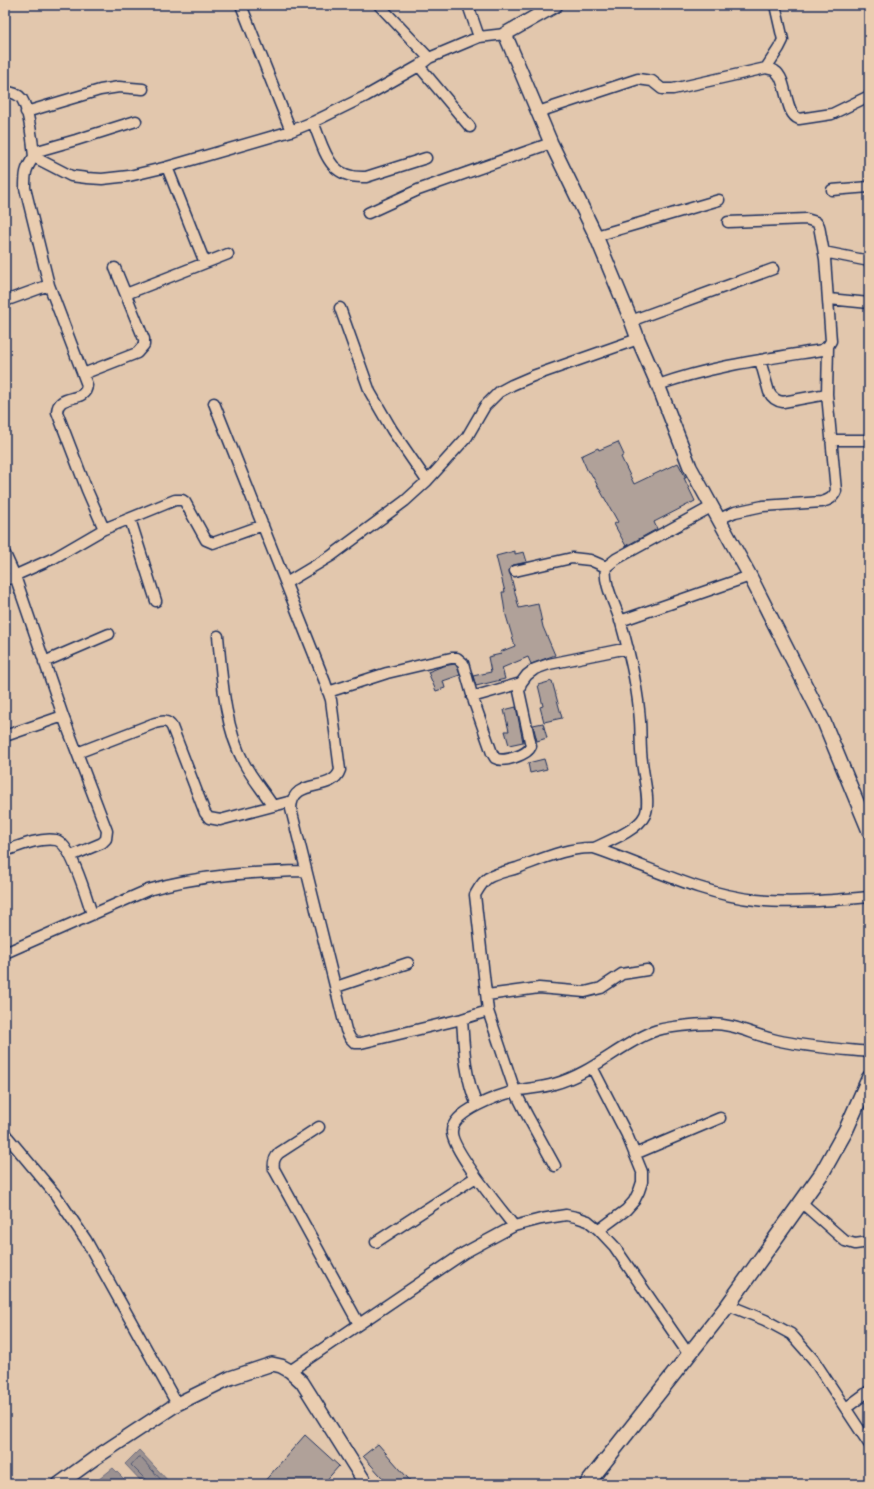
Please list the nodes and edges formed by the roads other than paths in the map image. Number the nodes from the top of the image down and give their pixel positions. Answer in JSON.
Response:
{"nodes":[{"id":1,"x":241,"y":5,"type":"edge"},
{"id":2,"x":380,"y":5,"type":"edge"},
{"id":3,"x":468,"y":5,"type":"edge"},
{"id":4,"x":556,"y":5,"type":"edge"},
{"id":5,"x":774,"y":5,"type":"edge"},
{"id":6,"x":505,"y":34,"type":"junction"},
{"id":7,"x":479,"y":37,"type":"junction"},
{"id":8,"x":429,"y":58,"type":"junction"},
{"id":9,"x":419,"y":66,"type":"junction"},
{"id":10,"x":766,"y":68,"type":"junction"},
{"id":11,"x":143,"y":89,"type":"dead end"},
{"id":12,"x":5,"y":92,"type":"edge"},
{"id":13,"x":869,"y":96,"type":"edge"},
{"id":14,"x":26,"y":112,"type":"junction"},
{"id":15,"x":538,"y":112,"type":"junction"},
{"id":16,"x":136,"y":121,"type":"dead end"},
{"id":17,"x":313,"y":122,"type":"junction"},
{"id":18,"x":470,"y":128,"type":"dead end"},
{"id":19,"x":291,"y":131,"type":"junction"},
{"id":20,"x":551,"y":144,"type":"junction"},
{"id":21,"x":34,"y":155,"type":"junction"},
{"id":22,"x":426,"y":158,"type":"dead end"},
{"id":23,"x":167,"y":167,"type":"junction"},
{"id":24,"x":869,"y":187,"type":"edge"},
{"id":25,"x":832,"y":190,"type":"dead end"},
{"id":26,"x":719,"y":200,"type":"dead end"},
{"id":27,"x":368,"y":213,"type":"dead end"},
{"id":28,"x":728,"y":222,"type":"dead end"},
{"id":29,"x":596,"y":236,"type":"junction"},
{"id":30,"x":824,"y":252,"type":"junction"},
{"id":31,"x":228,"y":254,"type":"dead end"},
{"id":32,"x":869,"y":261,"type":"edge"},
{"id":33,"x":205,"y":263,"type":"junction"},
{"id":34,"x":115,"y":268,"type":"dead end"},
{"id":35,"x":773,"y":269,"type":"dead end"},
{"id":36,"x":49,"y":285,"type":"junction"},
{"id":37,"x":126,"y":294,"type":"junction"},
{"id":38,"x":829,"y":299,"type":"junction"},
{"id":39,"x":5,"y":301,"type":"edge"},
{"id":40,"x":869,"y":303,"type":"edge"},
{"id":41,"x":340,"y":308,"type":"dead end"},
{"id":42,"x":631,"y":320,"type":"junction"},
{"id":43,"x":638,"y":339,"type":"junction"},
{"id":44,"x":828,"y":346,"type":"junction"},
{"id":45,"x":760,"y":360,"type":"junction"},
{"id":46,"x":83,"y":374,"type":"junction"},
{"id":47,"x":658,"y":385,"type":"junction"},
{"id":48,"x":826,"y":394,"type":"junction"},
{"id":49,"x":214,"y":403,"type":"dead end"},
{"id":50,"x":831,"y":440,"type":"junction"},
{"id":51,"x":869,"y":440,"type":"edge"},
{"id":52,"x":427,"y":481,"type":"junction"},
{"id":53,"x":711,"y":507,"type":"junction"},
{"id":54,"x":130,"y":519,"type":"junction"},
{"id":55,"x":719,"y":519,"type":"junction"},
{"id":56,"x":263,"y":525,"type":"junction"},
{"id":57,"x":104,"y":529,"type":"junction"},
{"id":58,"x":5,"y":554,"type":"edge"},
{"id":59,"x":606,"y":567,"type":"junction"},
{"id":60,"x":515,"y":571,"type":"dead end"},
{"id":61,"x":15,"y":576,"type":"junction"},
{"id":62,"x":750,"y":576,"type":"junction"},
{"id":63,"x":5,"y":580,"type":"edge"},
{"id":64,"x":286,"y":584,"type":"junction"},
{"id":65,"x":156,"y":601,"type":"dead end"},
{"id":66,"x":620,"y":621,"type":"junction"},
{"id":67,"x":109,"y":634,"type":"dead end"},
{"id":68,"x":218,"y":636,"type":"dead end"},
{"id":69,"x":628,"y":648,"type":"junction"},
{"id":70,"x":44,"y":662,"type":"junction"},
{"id":71,"x":521,"y":683,"type":"junction"},
{"id":72,"x":328,"y":692,"type":"junction"},
{"id":73,"x":472,"y":697,"type":"junction"},
{"id":74,"x":63,"y":716,"type":"junction"},
{"id":75,"x":5,"y":736,"type":"edge"},
{"id":76,"x":76,"y":754,"type":"junction"},
{"id":77,"x":292,"y":801,"type":"junction"},
{"id":78,"x":274,"y":806,"type":"junction"},
{"id":79,"x":869,"y":831,"type":"edge"},
{"id":80,"x":594,"y":848,"type":"junction"},
{"id":81,"x":5,"y":851,"type":"edge"},
{"id":82,"x":71,"y":856,"type":"junction"},
{"id":83,"x":306,"y":871,"type":"junction"},
{"id":84,"x":869,"y":898,"type":"edge"},
{"id":85,"x":92,"y":914,"type":"junction"},
{"id":86,"x":5,"y":953,"type":"edge"},
{"id":87,"x":408,"y":963,"type":"dead end"},
{"id":88,"x":647,"y":970,"type":"dead end"},
{"id":89,"x":336,"y":987,"type":"junction"},
{"id":90,"x":487,"y":995,"type":"junction"},
{"id":91,"x":488,"y":1011,"type":"junction"},
{"id":92,"x":462,"y":1019,"type":"junction"},
{"id":93,"x":869,"y":1052,"type":"edge"},
{"id":94,"x":592,"y":1067,"type":"junction"},
{"id":95,"x":869,"y":1078,"type":"edge"},
{"id":96,"x":516,"y":1091,"type":"junction"},
{"id":97,"x":476,"y":1105,"type":"junction"},
{"id":98,"x":720,"y":1118,"type":"dead end"},
{"id":99,"x":319,"y":1127,"type":"dead end"},
{"id":100,"x":5,"y":1134,"type":"edge"},
{"id":101,"x":635,"y":1154,"type":"junction"},
{"id":102,"x":555,"y":1166,"type":"dead end"},
{"id":103,"x":476,"y":1177,"type":"junction"},
{"id":104,"x":801,"y":1202,"type":"junction"},
{"id":105,"x":514,"y":1226,"type":"junction"},
{"id":106,"x":600,"y":1230,"type":"junction"},
{"id":107,"x":376,"y":1242,"type":"dead end"},
{"id":108,"x":869,"y":1242,"type":"edge"},
{"id":109,"x":728,"y":1305,"type":"junction"},
{"id":110,"x":359,"y":1324,"type":"junction"},
{"id":111,"x":689,"y":1355,"type":"junction"},
{"id":112,"x":290,"y":1371,"type":"junction"},
{"id":113,"x":869,"y":1391,"type":"edge"},
{"id":114,"x":177,"y":1404,"type":"junction"},
{"id":115,"x":846,"y":1408,"type":"junction"},
{"id":116,"x":869,"y":1444,"type":"edge"},
{"id":117,"x":59,"y":1484,"type":"edge"},
{"id":118,"x":366,"y":1484,"type":"edge"},
{"id":119,"x":587,"y":1484,"type":"edge"}],
"edges":[{"from":1,"to":19,"type":"street"},
{"from":2,"to":8,"type":"street"},
{"from":3,"to":7,"type":"street"},
{"from":4,"to":6,"type":"street"},
{"from":5,"to":10,"type":"street"},
{"from":6,"to":7,"type":"street"},
{"from":6,"to":15,"type":"street"},
{"from":7,"to":8,"type":"street"},
{"from":8,"to":9,"type":"street"},
{"from":9,"to":17,"type":"street"},
{"from":9,"to":18,"type":"street"},
{"from":10,"to":13,"type":"street"},
{"from":10,"to":15,"type":"street"},
{"from":11,"to":14,"type":"street"},
{"from":12,"to":14,"type":"street"},
{"from":14,"to":21,"type":"street"},
{"from":15,"to":20,"type":"street"},
{"from":16,"to":21,"type":"street"},
{"from":17,"to":19,"type":"street"},
{"from":17,"to":22,"type":"street"},
{"from":19,"to":23,"type":"street"},
{"from":20,"to":27,"type":"street"},
{"from":20,"to":29,"type":"street"},
{"from":21,"to":23,"type":"street"},
{"from":21,"to":36,"type":"street"},
{"from":23,"to":33,"type":"street"},
{"from":24,"to":25,"type":"street"},
{"from":26,"to":29,"type":"street"},
{"from":28,"to":30,"type":"street"},
{"from":29,"to":42,"type":"street"},
{"from":30,"to":32,"type":"street"},
{"from":30,"to":38,"type":"street"},
{"from":31,"to":33,"type":"street"},
{"from":33,"to":37,"type":"street"},
{"from":34,"to":37,"type":"street"},
{"from":35,"to":42,"type":"street"},
{"from":36,"to":39,"type":"street"},
{"from":36,"to":46,"type":"street"},
{"from":37,"to":46,"type":"street"},
{"from":38,"to":40,"type":"street"},
{"from":38,"to":44,"type":"street"},
{"from":41,"to":52,"type":"street"},
{"from":42,"to":43,"type":"street"},
{"from":43,"to":47,"type":"street"},
{"from":43,"to":52,"type":"street"},
{"from":44,"to":45,"type":"street"},
{"from":44,"to":48,"type":"street"},
{"from":45,"to":47,"type":"street"},
{"from":45,"to":48,"type":"street"},
{"from":46,"to":57,"type":"street"},
{"from":47,"to":53,"type":"street"},
{"from":48,"to":50,"type":"street"},
{"from":49,"to":56,"type":"street"},
{"from":50,"to":51,"type":"street"},
{"from":50,"to":55,"type":"street"},
{"from":52,"to":64,"type":"street"},
{"from":53,"to":55,"type":"street"},
{"from":53,"to":59,"type":"street"},
{"from":54,"to":56,"type":"street"},
{"from":54,"to":57,"type":"street"},
{"from":54,"to":65,"type":"street"},
{"from":55,"to":62,"type":"street"},
{"from":56,"to":64,"type":"street"},
{"from":57,"to":61,"type":"street"},
{"from":58,"to":61,"type":"street"},
{"from":59,"to":60,"type":"street"},
{"from":59,"to":66,"type":"street"},
{"from":61,"to":63,"type":"street"},
{"from":61,"to":70,"type":"street"},
{"from":62,"to":66,"type":"street"},
{"from":62,"to":79,"type":"street"},
{"from":64,"to":72,"type":"street"},
{"from":66,"to":69,"type":"street"},
{"from":67,"to":70,"type":"street"},
{"from":68,"to":78,"type":"street"},
{"from":69,"to":71,"type":"street"},
{"from":69,"to":80,"type":"street"},
{"from":70,"to":74,"type":"street"},
{"from":71,"to":73,"type":"street"},
{"from":71,"to":73,"type":"street"},
{"from":72,"to":73,"type":"street"},
{"from":72,"to":77,"type":"street"},
{"from":74,"to":75,"type":"street"},
{"from":74,"to":76,"type":"street"},
{"from":76,"to":78,"type":"street"},
{"from":76,"to":82,"type":"street"},
{"from":77,"to":78,"type":"street"},
{"from":77,"to":83,"type":"street"},
{"from":80,"to":84,"type":"street"},
{"from":80,"to":90,"type":"street"},
{"from":81,"to":82,"type":"street"},
{"from":82,"to":85,"type":"street"},
{"from":83,"to":85,"type":"street"},
{"from":83,"to":89,"type":"street"},
{"from":85,"to":86,"type":"street"},
{"from":87,"to":89,"type":"street"},
{"from":88,"to":90,"type":"street"},
{"from":89,"to":92,"type":"street"},
{"from":90,"to":91,"type":"street"},
{"from":91,"to":92,"type":"street"},
{"from":91,"to":96,"type":"street"},
{"from":92,"to":97,"type":"street"},
{"from":93,"to":94,"type":"street"},
{"from":94,"to":96,"type":"street"},
{"from":94,"to":101,"type":"street"},
{"from":95,"to":104,"type":"main road"},
{"from":96,"to":97,"type":"street"},
{"from":96,"to":102,"type":"street"},
{"from":97,"to":103,"type":"street"},
{"from":98,"to":101,"type":"street"},
{"from":99,"to":110,"type":"street"},
{"from":100,"to":114,"type":"street"},
{"from":101,"to":106,"type":"street"},
{"from":103,"to":105,"type":"street"},
{"from":103,"to":107,"type":"street"},
{"from":104,"to":108,"type":"street"},
{"from":104,"to":109,"type":"main road"},
{"from":105,"to":106,"type":"street"},
{"from":105,"to":110,"type":"street"},
{"from":106,"to":111,"type":"street"},
{"from":109,"to":111,"type":"main road"},
{"from":109,"to":115,"type":"street"},
{"from":110,"to":112,"type":"street"},
{"from":111,"to":119,"type":"main road"},
{"from":112,"to":114,"type":"street"},
{"from":112,"to":118,"type":"street"},
{"from":113,"to":115,"type":"street"},
{"from":114,"to":117,"type":"street"},
{"from":115,"to":116,"type":"street"}]}
